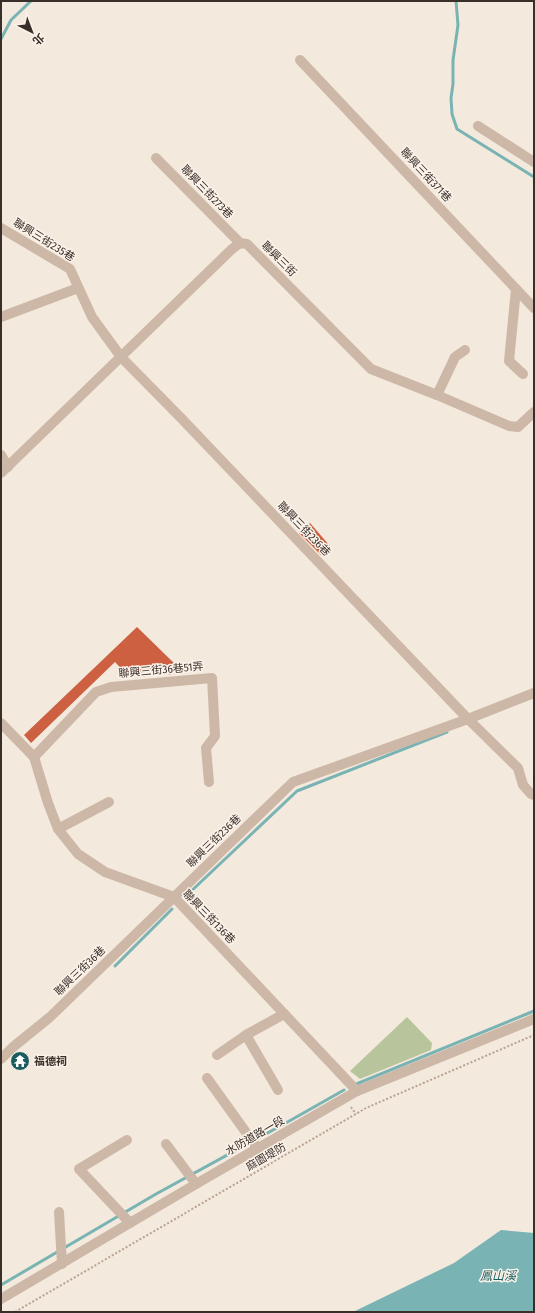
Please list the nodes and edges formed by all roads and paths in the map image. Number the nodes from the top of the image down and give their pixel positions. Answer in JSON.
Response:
{"nodes":[{"id":1,"x":300,"y":60,"type":"dead end"},
{"id":2,"x":478,"y":126,"type":"dead end"},
{"id":3,"x":156,"y":158,"type":"dead end"},
{"id":4,"x":534,"y":162,"type":"edge"},
{"id":5,"x":1,"y":228,"type":"edge"},
{"id":6,"x":240,"y":243,"type":"junction"},
{"id":7,"x":78,"y":288,"type":"junction"},
{"id":8,"x":516,"y":289,"type":"junction"},
{"id":9,"x":534,"y":308,"type":"edge"},
{"id":10,"x":1,"y":316,"type":"edge"},
{"id":11,"x":465,"y":350,"type":"dead end"},
{"id":12,"x":121,"y":357,"type":"junction"},
{"id":13,"x":523,"y":374,"type":"dead end"},
{"id":14,"x":438,"y":396,"type":"junction"},
{"id":15,"x":534,"y":412,"type":"edge"},
{"id":16,"x":1,"y":456,"type":"edge"},
{"id":17,"x":4,"y":470,"type":"edge"},
{"id":18,"x":534,"y":693,"type":"edge"},
{"id":19,"x":468,"y":719,"type":"junction"},
{"id":20,"x":1,"y":723,"type":"edge"},
{"id":21,"x":34,"y":757,"type":"junction"},
{"id":22,"x":209,"y":782,"type":"dead end"},
{"id":23,"x":534,"y":795,"type":"edge"},
{"id":24,"x":109,"y":802,"type":"dead end"},
{"id":25,"x":58,"y":830,"type":"junction"},
{"id":26,"x":174,"y":897,"type":"junction"},
{"id":27,"x":284,"y":1014,"type":"junction"},
{"id":28,"x":534,"y":1019,"type":"edge"},
{"id":29,"x":246,"y":1035,"type":"junction"},
{"id":30,"x":534,"y":1035,"type":"edge"},
{"id":31,"x":217,"y":1055,"type":"dead end"},
{"id":32,"x":1,"y":1059,"type":"edge"},
{"id":33,"x":207,"y":1078,"type":"dead end"},
{"id":34,"x":278,"y":1090,"type":"dead end"},
{"id":35,"x":357,"y":1091,"type":"junction"},
{"id":36,"x":127,"y":1140,"type":"dead end"},
{"id":37,"x":166,"y":1144,"type":"dead end"},
{"id":38,"x":254,"y":1144,"type":"junction"},
{"id":39,"x":192,"y":1178,"type":"junction"},
{"id":40,"x":59,"y":1212,"type":"dead end"},
{"id":41,"x":124,"y":1217,"type":"junction"},
{"id":42,"x":61,"y":1259,"type":"junction"},
{"id":43,"x":1,"y":1299,"type":"edge"},
{"id":44,"x":15,"y":1312,"type":"edge"}],
"edges":[{"from":1,"to":8,"type":"street","name":"聯興三街371巷"},
{"from":2,"to":4,"type":"street"},
{"from":3,"to":6,"type":"street","name":"聯興三街273巷"},
{"from":5,"to":7,"type":"street","name":"聯興三街235巷"},
{"from":6,"to":12,"type":"street"},
{"from":6,"to":14,"type":"street","name":"聯興三街"},
{"from":7,"to":10,"type":"street"},
{"from":7,"to":12,"type":"street","name":"聯興三街235巷"},
{"from":8,"to":9,"type":"street","name":"聯興三街371巷"},
{"from":8,"to":13,"type":"street"},
{"from":11,"to":14,"type":"street"},
{"from":12,"to":17,"type":"street"},
{"from":12,"to":19,"type":"street","name":"聯興三街236巷"},
{"from":14,"to":15,"type":"street","name":"聯興三街"},
{"from":16,"to":17,"type":"street"},
{"from":18,"to":19,"type":"street"},
{"from":19,"to":23,"type":"street","name":"聯興三街236巷"},
{"from":19,"to":26,"type":"street","name":"聯興三街236巷"},
{"from":20,"to":21,"type":"street","name":"聯興三街136巷"},
{"from":21,"to":22,"type":"street","name":"聯興三街36巷51弄"},
{"from":21,"to":25,"type":"street","name":"聯興三街136巷"},
{"from":24,"to":25,"type":"street"},
{"from":25,"to":26,"type":"street","name":"聯興三街136巷"},
{"from":26,"to":27,"type":"street","name":"聯興三街136巷"},
{"from":26,"to":32,"type":"street","name":"聯興三街36巷"},
{"from":27,"to":29,"type":"street"},
{"from":27,"to":35,"type":"street","name":"聯興三街136巷"},
{"from":28,"to":35,"type":"street","name":"水防道路一段"},
{"from":29,"to":31,"type":"street"},
{"from":29,"to":34,"type":"street"},
{"from":30,"to":44,"type":"path","name":"麻園堤防"},
{"from":33,"to":38,"type":"street"},
{"from":35,"to":38,"type":"street","name":"水防道路一段"},
{"from":36,"to":41,"type":"street"},
{"from":37,"to":39,"type":"street"},
{"from":38,"to":39,"type":"street","name":"水防道路一段"},
{"from":39,"to":41,"type":"street","name":"水防道路一段"},
{"from":40,"to":42,"type":"street"},
{"from":41,"to":42,"type":"street","name":"水防道路一段"},
{"from":42,"to":43,"type":"street","name":"水防道路一段"}]}
